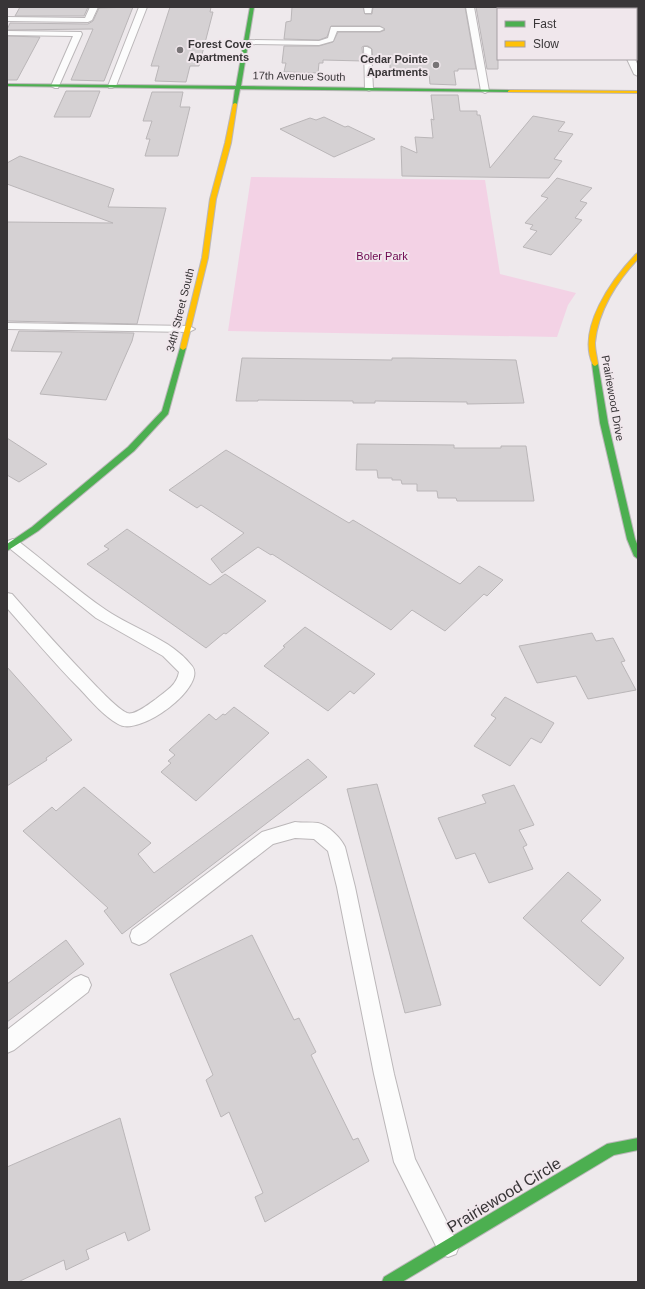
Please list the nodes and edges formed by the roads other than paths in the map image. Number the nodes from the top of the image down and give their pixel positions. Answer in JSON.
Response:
{"nodes":[{"id":1,"x":94,"y":7,"type":"edge"},
{"id":2,"x":143,"y":7,"type":"edge"},
{"id":3,"x":252,"y":7,"type":"edge"},
{"id":4,"x":470,"y":7,"type":"edge"},
{"id":5,"x":7,"y":19,"type":"edge"},
{"id":6,"x":380,"y":30,"type":"dead end"},
{"id":7,"x":7,"y":33,"type":"edge"},
{"id":8,"x":246,"y":42,"type":"junction"},
{"id":9,"x":367,"y":49,"type":"dead end"},
{"id":10,"x":631,"y":60,"type":"edge"},
{"id":11,"x":638,"y":74,"type":"edge"},
{"id":12,"x":7,"y":85,"type":"edge"},
{"id":13,"x":54,"y":86,"type":"junction"},
{"id":14,"x":112,"y":86,"type":"junction"},
{"id":15,"x":238,"y":87,"type":"junction"},
{"id":16,"x":369,"y":89,"type":"junction"},
{"id":17,"x":485,"y":91,"type":"junction"},
{"id":18,"x":638,"y":92,"type":"edge"},
{"id":19,"x":638,"y":255,"type":"edge"},
{"id":20,"x":7,"y":326,"type":"edge"},
{"id":21,"x":189,"y":329,"type":"junction"},
{"id":22,"x":10,"y":546,"type":"edge"},
{"id":23,"x":638,"y":556,"type":"edge"},
{"id":24,"x":7,"y":598,"type":"edge"},
{"id":25,"x":140,"y":936,"type":"dead end"},
{"id":26,"x":80,"y":985,"type":"dead end"},
{"id":27,"x":7,"y":1043,"type":"edge"},
{"id":28,"x":638,"y":1144,"type":"edge"},
{"id":29,"x":448,"y":1246,"type":"junction"},
{"id":30,"x":389,"y":1282,"type":"edge"}],
"edges":[{"from":1,"to":5,"type":"lane"},
{"from":2,"to":14,"type":"lane"},
{"from":3,"to":8,"type":"street","name":"34th Street South"},
{"from":4,"to":17,"type":"lane"},
{"from":6,"to":8,"type":"lane"},
{"from":7,"to":13,"type":"lane"},
{"from":8,"to":15,"type":"street","name":"34th Street South"},
{"from":9,"to":16,"type":"lane"},
{"from":10,"to":11,"type":"lane"},
{"from":12,"to":13,"type":"street","name":"17th Avenue South"},
{"from":13,"to":14,"type":"street","name":"17th Avenue South"},
{"from":14,"to":15,"type":"street","name":"17th Avenue South"},
{"from":15,"to":16,"type":"street","name":"17th Avenue South"},
{"from":15,"to":21,"type":"street","name":"34th Street South"},
{"from":16,"to":17,"type":"street","name":"17th Avenue South"},
{"from":17,"to":18,"type":"street","name":"17th Avenue South"},
{"from":19,"to":23,"type":"street","name":"Prairiewood Drive"},
{"from":20,"to":21,"type":"lane"},
{"from":21,"to":22,"type":"street","name":"34th Street South"},
{"from":22,"to":24,"type":"lane"},
{"from":25,"to":29,"type":"lane"},
{"from":26,"to":27,"type":"lane"},
{"from":28,"to":29,"type":"street","name":"Prairiewood Circle"},
{"from":29,"to":30,"type":"street","name":"Prairiewood Circle"}]}
